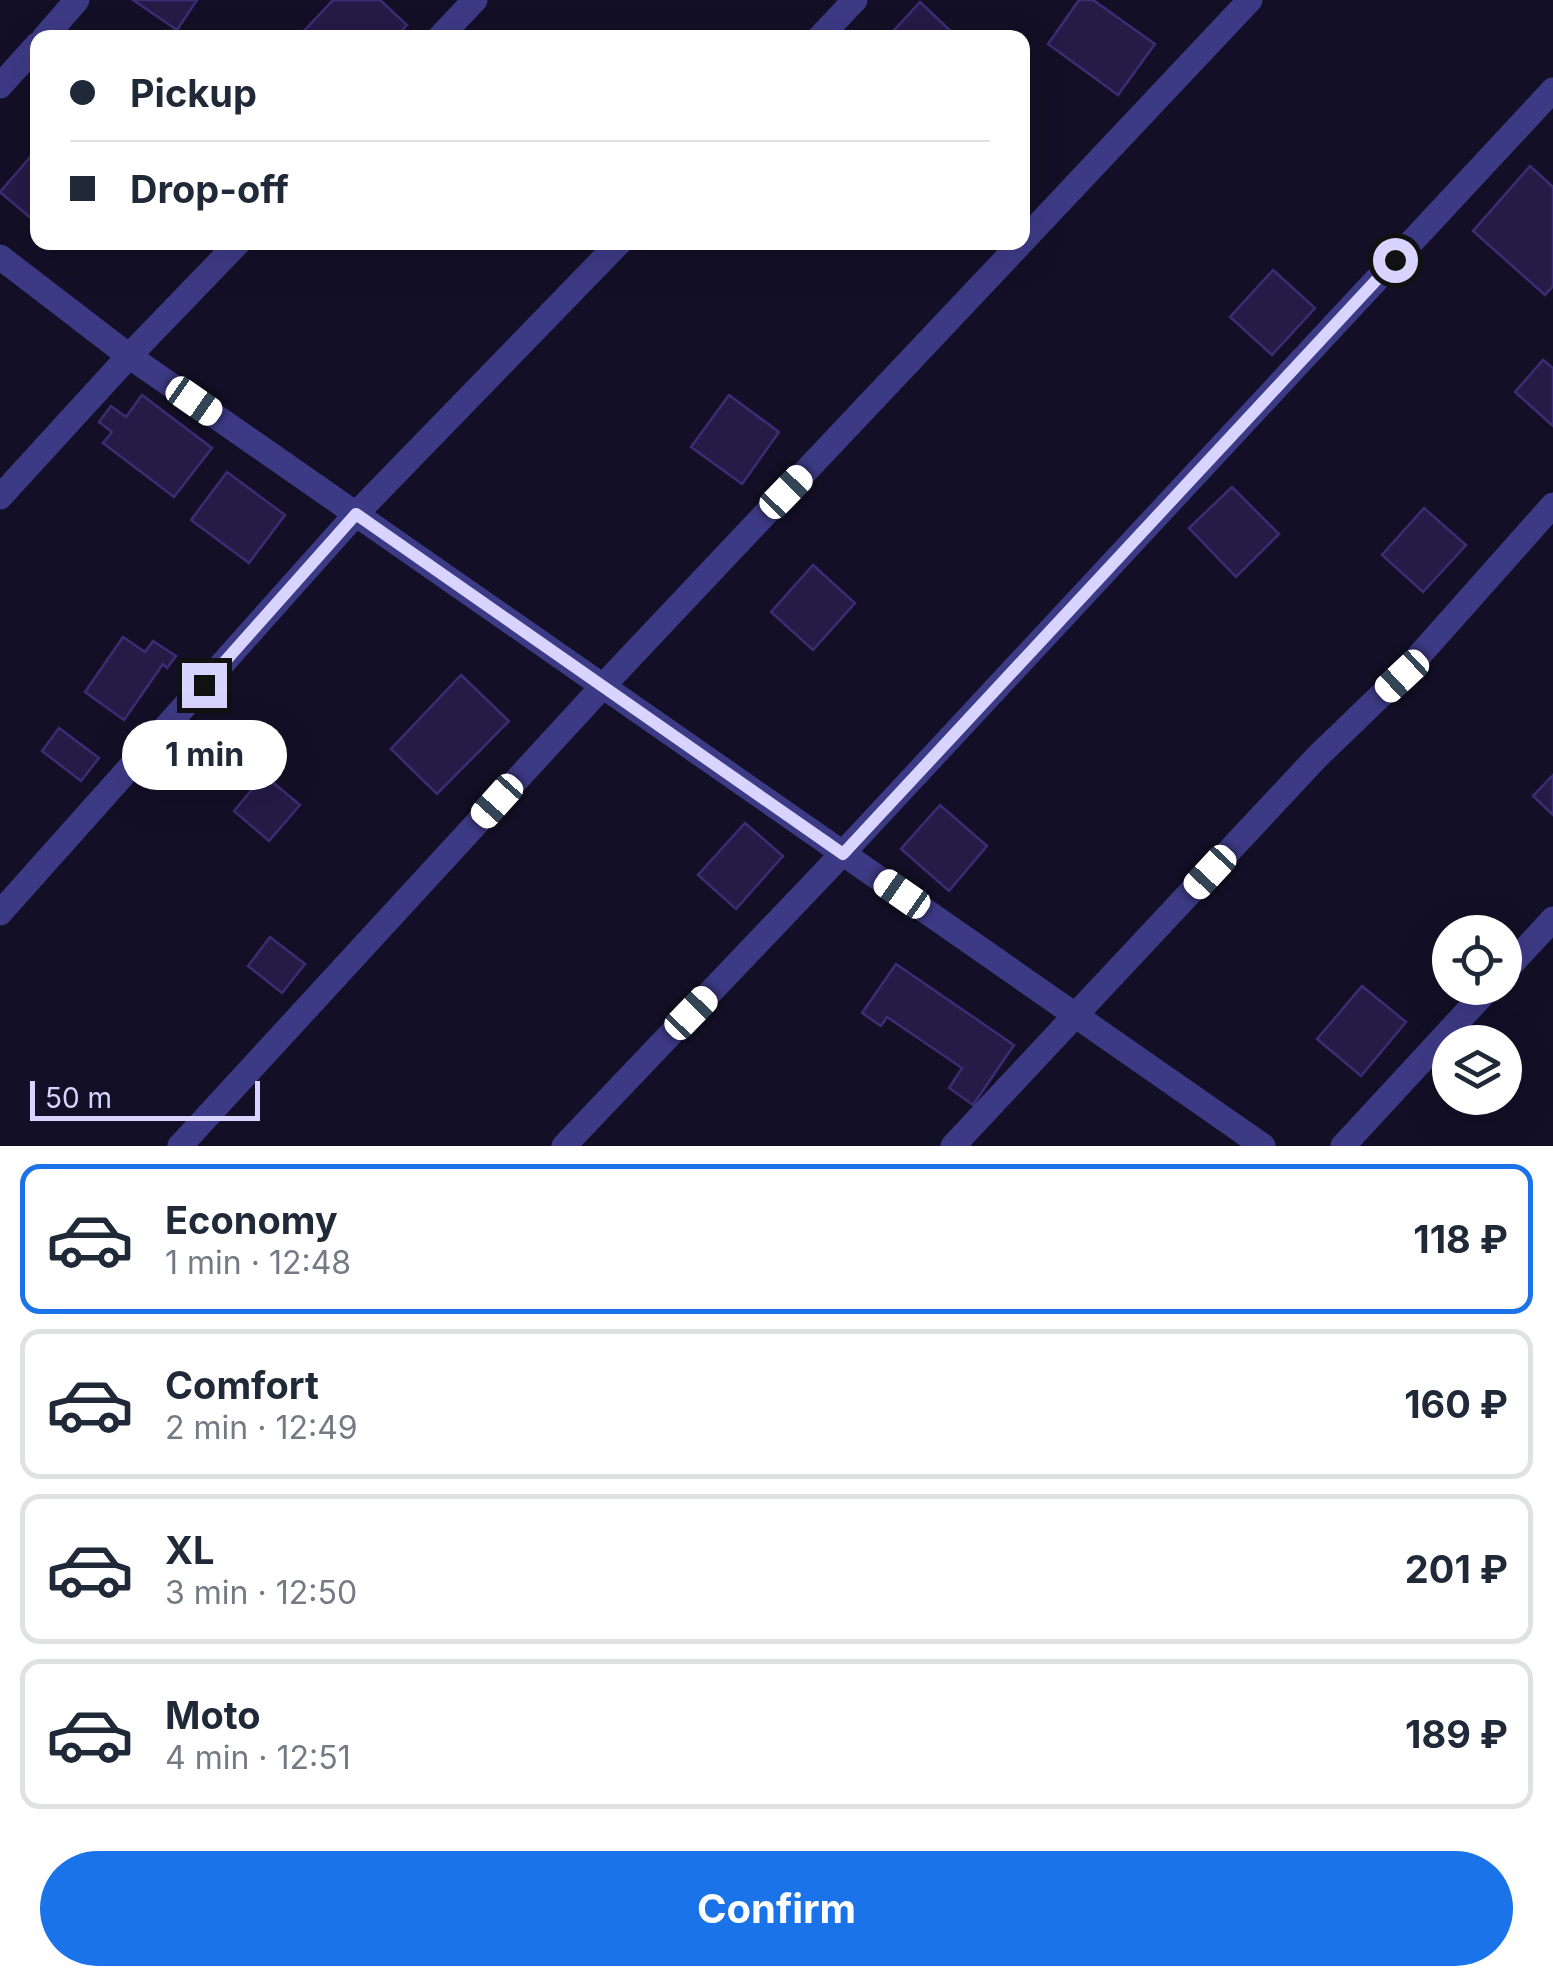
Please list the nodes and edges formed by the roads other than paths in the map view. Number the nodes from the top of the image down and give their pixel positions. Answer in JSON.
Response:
{"nodes":[{"id":1,"x":78,"y":0,"type":"edge"},
{"id":2,"x":476,"y":0,"type":"edge"},
{"id":3,"x":855,"y":0,"type":"edge"},
{"id":4,"x":1250,"y":0,"type":"edge"},
{"id":5,"x":51,"y":30,"type":"edge"},
{"id":6,"x":447,"y":30,"type":"edge"},
{"id":7,"x":827,"y":30,"type":"edge"},
{"id":8,"x":30,"y":53,"type":"edge"},
{"id":9,"x":0,"y":86,"type":"edge"},
{"id":10,"x":1553,"y":90,"type":"edge"},
{"id":11,"x":1030,"y":234,"type":"edge"},
{"id":12,"x":231,"y":250,"type":"edge"},
{"id":13,"x":612,"y":250,"type":"edge"},
{"id":14,"x":1014,"y":250,"type":"edge"},
{"id":15,"x":0,"y":257,"type":"edge"},
{"id":16,"x":129,"y":356,"type":"junction"},
{"id":17,"x":0,"y":496,"type":"edge"},
{"id":18,"x":1553,"y":505,"type":"edge"},
{"id":19,"x":356,"y":514,"type":"junction"},
{"id":20,"x":603,"y":686,"type":"junction"},
{"id":21,"x":843,"y":854,"type":"junction"},
{"id":22,"x":0,"y":913,"type":"edge"},
{"id":23,"x":1553,"y":919,"type":"edge"},
{"id":24,"x":1522,"y":953,"type":"edge"},
{"id":25,"x":1474,"y":1005,"type":"edge"},
{"id":26,"x":1076,"y":1016,"type":"junction"},
{"id":27,"x":180,"y":1146,"type":"edge"},
{"id":28,"x":564,"y":1146,"type":"edge"},
{"id":29,"x":954,"y":1146,"type":"edge"},
{"id":30,"x":1263,"y":1146,"type":"edge"},
{"id":31,"x":1343,"y":1146,"type":"edge"}],
"edges":[{"from":1,"to":5,"type":"street"},
{"from":2,"to":6,"type":"street"},
{"from":3,"to":7,"type":"street"},
{"from":4,"to":11,"type":"street"},
{"from":8,"to":9,"type":"street"},
{"from":10,"to":21,"type":"street"},
{"from":12,"to":16,"type":"street"},
{"from":13,"to":19,"type":"street"},
{"from":14,"to":20,"type":"street"},
{"from":15,"to":16,"type":"street"},
{"from":16,"to":17,"type":"street"},
{"from":16,"to":19,"type":"street"},
{"from":18,"to":26,"type":"street"},
{"from":19,"to":20,"type":"street"},
{"from":19,"to":22,"type":"street"},
{"from":20,"to":21,"type":"street"},
{"from":20,"to":27,"type":"street"},
{"from":21,"to":26,"type":"street"},
{"from":21,"to":28,"type":"street"},
{"from":23,"to":24,"type":"street"},
{"from":25,"to":31,"type":"street"},
{"from":26,"to":29,"type":"street"},
{"from":26,"to":30,"type":"street"}]}
